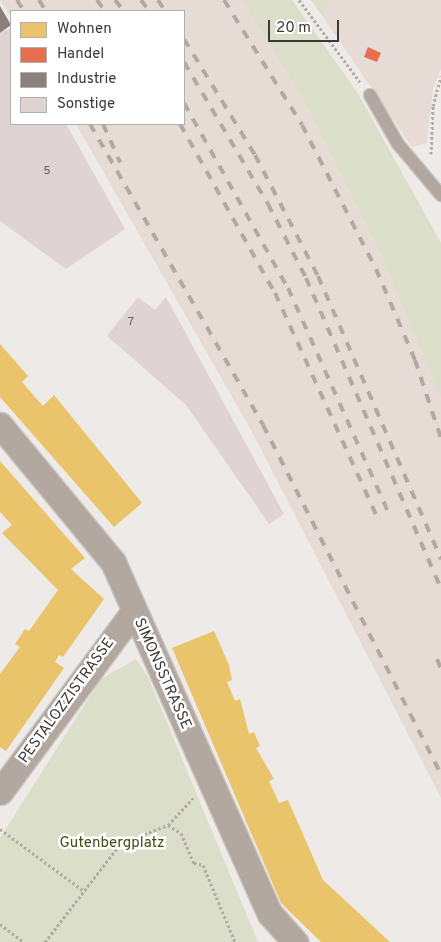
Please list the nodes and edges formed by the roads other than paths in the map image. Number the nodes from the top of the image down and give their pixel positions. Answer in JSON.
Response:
{"nodes":[{"id":1,"x":370,"y":95,"type":"road end"},
{"id":2,"x":439,"y":193,"type":"edge"},
{"id":3,"x":0,"y":425,"type":"edge"},
{"id":4,"x":134,"y":611,"type":"junction"},
{"id":5,"x":0,"y":792,"type":"edge"},
{"id":6,"x":295,"y":942,"type":"edge"}],
"edges":[{"from":1,"to":2,"type":"lane"},
{"from":3,"to":4,"type":"street","name":"SIMONSSTRASSE"},
{"from":4,"to":5,"type":"street","name":"PESTALOZZISTRASSE"},
{"from":4,"to":6,"type":"street","name":"SIMONSSTRASSE"}]}
